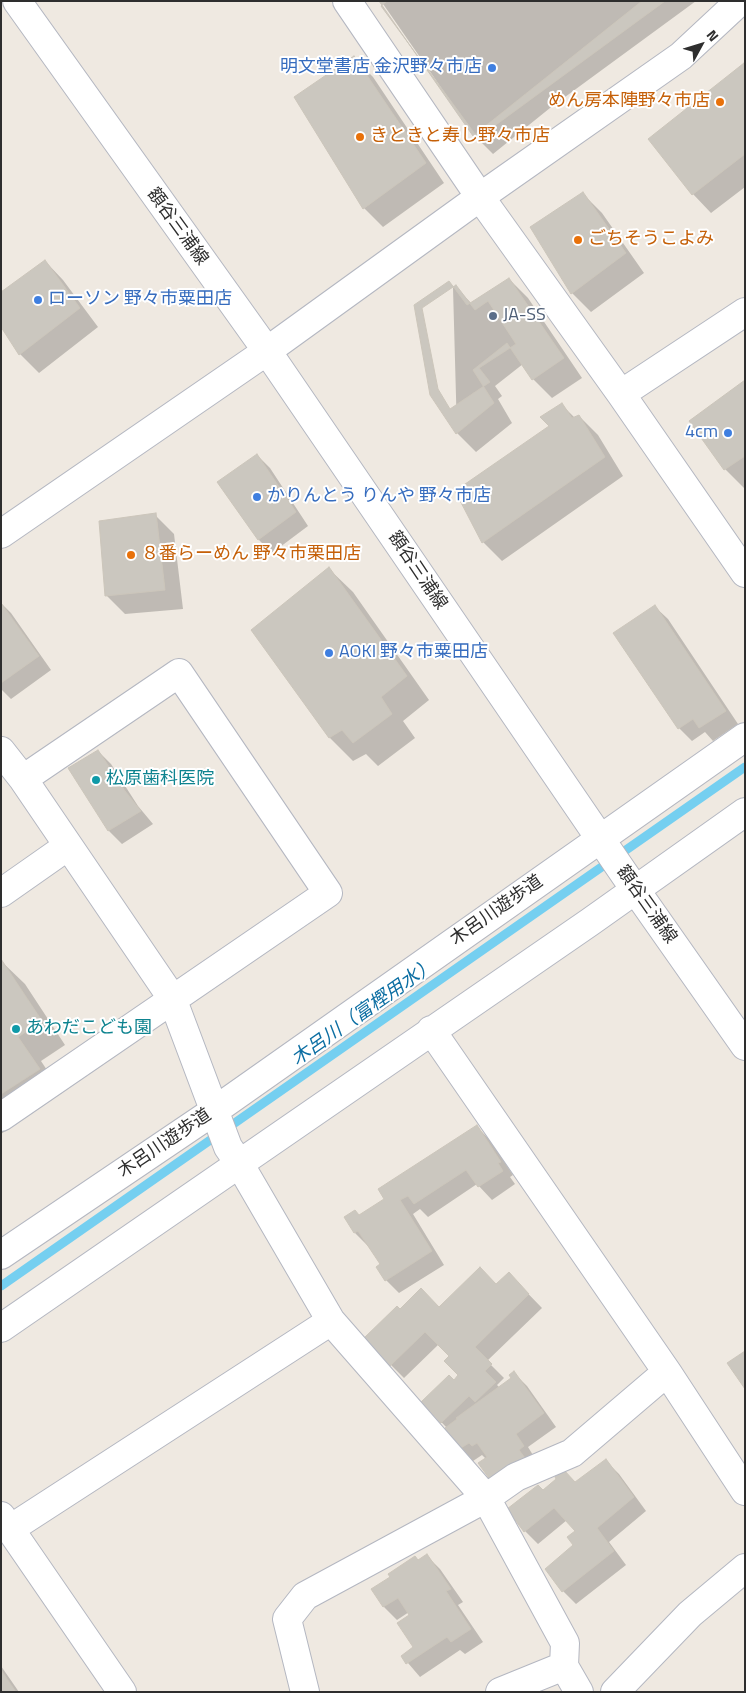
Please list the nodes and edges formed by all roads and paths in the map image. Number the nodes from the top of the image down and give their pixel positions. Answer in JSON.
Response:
{"nodes":[{"id":1,"x":16,"y":1,"type":"edge"},
{"id":2,"x":347,"y":1,"type":"edge"},
{"id":3,"x":740,"y":1,"type":"edge"},
{"id":4,"x":480,"y":197,"type":"junction"},
{"id":5,"x":745,"y":312,"type":"edge"},
{"id":6,"x":267,"y":351,"type":"junction"},
{"id":7,"x":621,"y":394,"type":"junction"},
{"id":8,"x":1,"y":534,"type":"edge"},
{"id":9,"x":745,"y":574,"type":"edge"},
{"id":10,"x":745,"y":737,"type":"edge"},
{"id":11,"x":1,"y":750,"type":"edge"},
{"id":12,"x":23,"y":779,"type":"junction"},
{"id":13,"x":745,"y":812,"type":"edge"},
{"id":14,"x":603,"y":844,"type":"junction"},
{"id":15,"x":68,"y":846,"type":"junction"},
{"id":16,"x":630,"y":883,"type":"junction"},
{"id":17,"x":1,"y":893,"type":"edge"},
{"id":18,"x":172,"y":998,"type":"junction"},
{"id":19,"x":431,"y":1030,"type":"junction"},
{"id":20,"x":745,"y":1046,"type":"edge"},
{"id":21,"x":215,"y":1114,"type":"junction"},
{"id":22,"x":1,"y":1117,"type":"edge"},
{"id":23,"x":233,"y":1155,"type":"junction"},
{"id":24,"x":1,"y":1255,"type":"edge"},
{"id":25,"x":331,"y":1322,"type":"junction"},
{"id":26,"x":1,"y":1328,"type":"edge"},
{"id":27,"x":667,"y":1372,"type":"junction"},
{"id":28,"x":745,"y":1491,"type":"edge"},
{"id":29,"x":486,"y":1498,"type":"junction"},
{"id":30,"x":6,"y":1523,"type":"edge"},
{"id":31,"x":745,"y":1568,"type":"edge"},
{"id":32,"x":564,"y":1666,"type":"junction"},
{"id":33,"x":122,"y":1692,"type":"edge"},
{"id":34,"x":305,"y":1692,"type":"edge"},
{"id":35,"x":500,"y":1692,"type":"edge"},
{"id":36,"x":580,"y":1692,"type":"edge"},
{"id":37,"x":615,"y":1692,"type":"edge"}],
"edges":[{"from":1,"to":6,"type":"street","name":"額谷三浦線"},
{"from":2,"to":4,"type":"street"},
{"from":3,"to":4,"type":"street"},
{"from":4,"to":6,"type":"street"},
{"from":4,"to":7,"type":"street"},
{"from":5,"to":7,"type":"street"},
{"from":6,"to":8,"type":"street"},
{"from":6,"to":14,"type":"street","name":"額谷三浦線"},
{"from":7,"to":9,"type":"street"},
{"from":10,"to":14,"type":"street","name":"木呂川遊歩道"},
{"from":11,"to":12,"type":"street"},
{"from":12,"to":15,"type":"street"},
{"from":12,"to":18,"type":"street"},
{"from":13,"to":16,"type":"street"},
{"from":14,"to":16,"type":"street","name":"額谷三浦線"},
{"from":14,"to":21,"type":"street","name":"木呂川遊歩道"},
{"from":15,"to":17,"type":"street"},
{"from":15,"to":18,"type":"street"},
{"from":16,"to":19,"type":"street"},
{"from":16,"to":20,"type":"street","name":"額谷三浦線"},
{"from":18,"to":21,"type":"street"},
{"from":18,"to":22,"type":"street"},
{"from":19,"to":23,"type":"street"},
{"from":19,"to":27,"type":"street"},
{"from":21,"to":23,"type":"street"},
{"from":21,"to":24,"type":"street","name":"木呂川遊歩道"},
{"from":23,"to":25,"type":"street"},
{"from":23,"to":26,"type":"street"},
{"from":25,"to":29,"type":"street"},
{"from":25,"to":30,"type":"street"},
{"from":27,"to":28,"type":"street"},
{"from":27,"to":29,"type":"street"},
{"from":29,"to":32,"type":"street"},
{"from":29,"to":34,"type":"street"},
{"from":30,"to":33,"type":"street"},
{"from":31,"to":37,"type":"street"},
{"from":32,"to":35,"type":"street"},
{"from":32,"to":36,"type":"street"}]}
